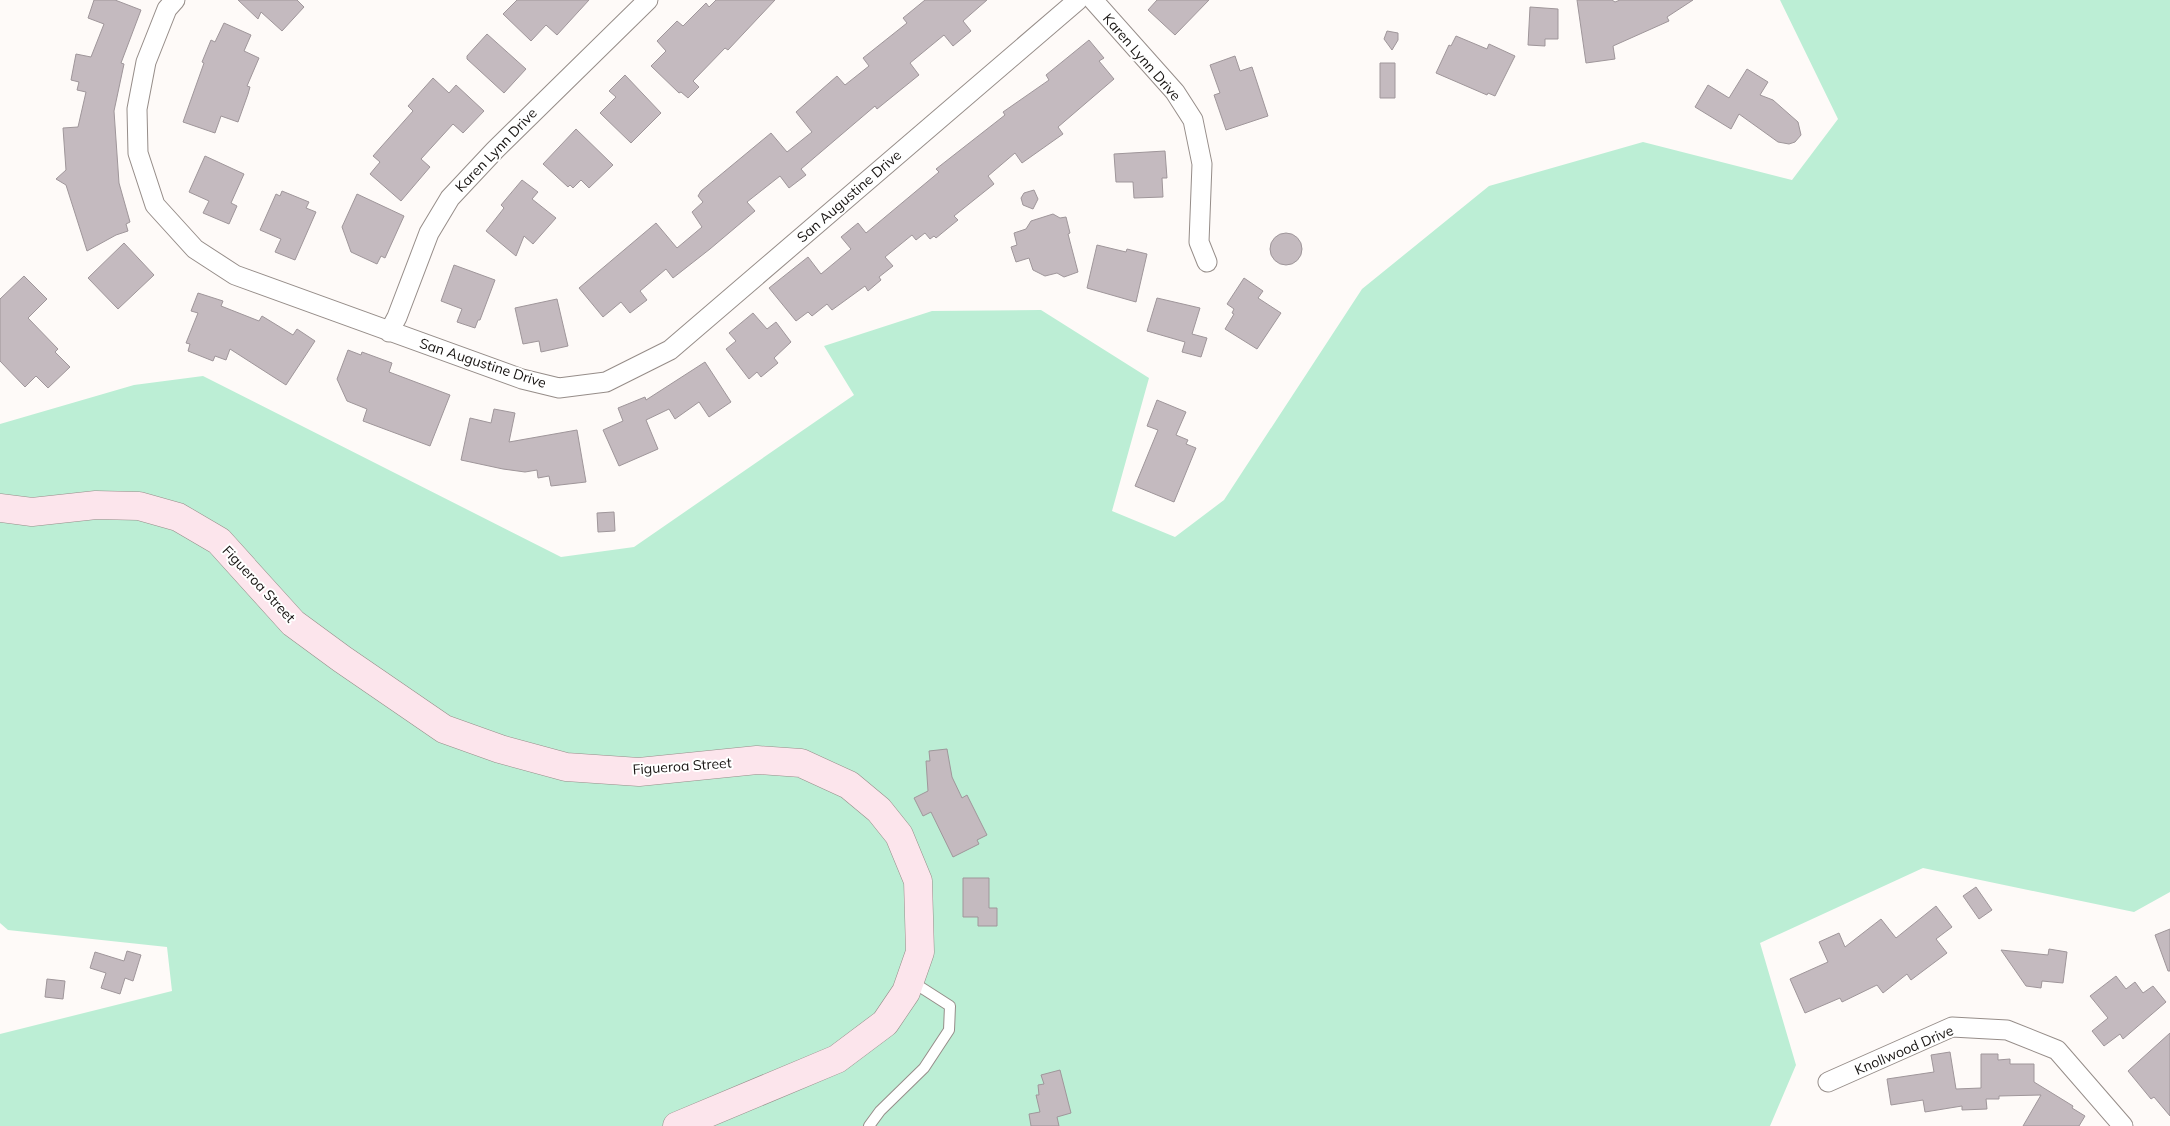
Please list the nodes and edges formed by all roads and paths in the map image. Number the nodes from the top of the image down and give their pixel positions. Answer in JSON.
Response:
{"nodes":[{"id":1,"x":176,"y":0,"type":"edge"},
{"id":2,"x":648,"y":0,"type":"edge"},
{"id":3,"x":1078,"y":0,"type":"edge"},
{"id":4,"x":1093,"y":0,"type":"edge"},
{"id":5,"x":1207,"y":262,"type":"dead end"},
{"id":6,"x":390,"y":332,"type":"junction"},
{"id":7,"x":0,"y":508,"type":"edge"},
{"id":8,"x":910,"y":981,"type":"junction"},
{"id":9,"x":1828,"y":1082,"type":"dead end"},
{"id":10,"x":677,"y":1126,"type":"edge"},
{"id":11,"x":869,"y":1126,"type":"edge"},
{"id":12,"x":2123,"y":1126,"type":"edge"}],
"edges":[{"from":1,"to":6,"type":"street","name":"San Augustine Drive"},
{"from":2,"to":6,"type":"street","name":"Karen Lynn Drive"},
{"from":3,"to":6,"type":"street","name":"San Augustine Drive"},
{"from":4,"to":5,"type":"street","name":"Karen Lynn Drive"},
{"from":7,"to":8,"type":"street","name":"Figueroa Street"},
{"from":8,"to":10,"type":"street","name":"Figueroa Street"},
{"from":8,"to":11,"type":"lane"},
{"from":9,"to":12,"type":"street","name":"Knollwood Drive"}]}
